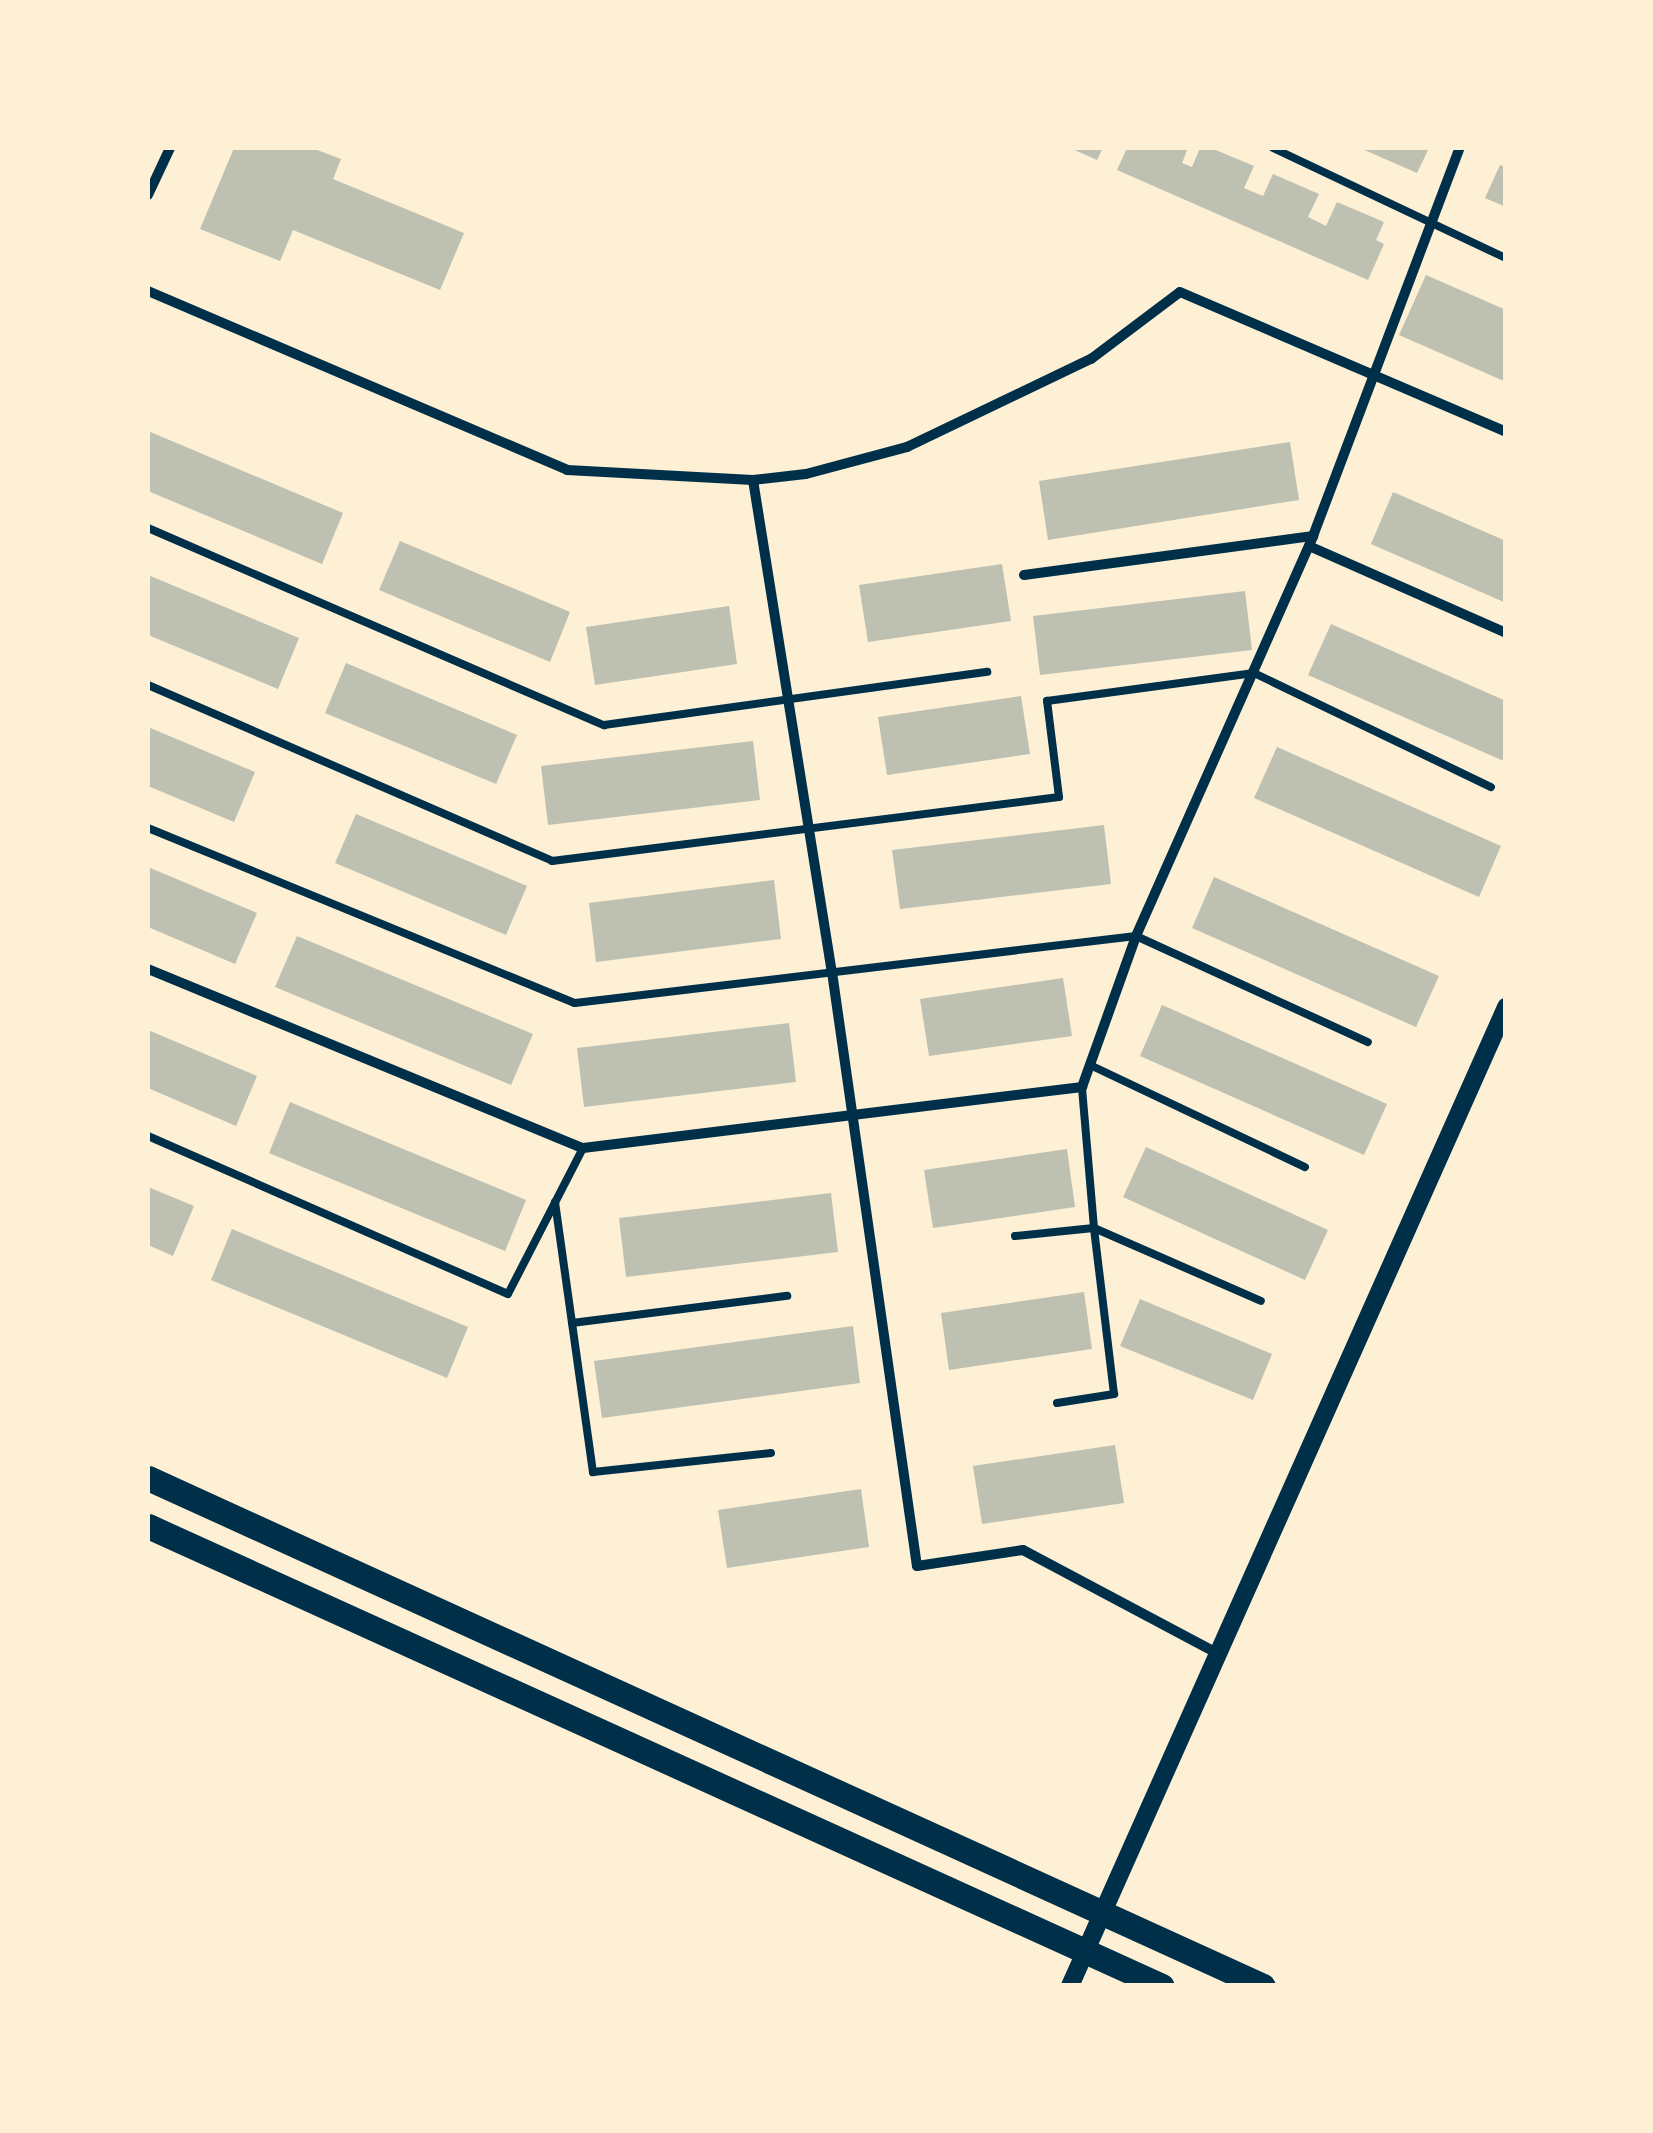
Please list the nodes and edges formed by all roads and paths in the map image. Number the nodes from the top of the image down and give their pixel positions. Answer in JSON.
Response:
{"nodes":[{"id":1,"x":170,"y":148,"type":"edge"},
{"id":2,"x":1273,"y":148,"type":"edge"},
{"id":3,"x":1460,"y":148,"type":"edge"},
{"id":4,"x":148,"y":195,"type":"edge"},
{"id":5,"x":1428,"y":221,"type":"junction"},
{"id":6,"x":1506,"y":258,"type":"edge"},
{"id":7,"x":148,"y":291,"type":"edge"},
{"id":8,"x":1372,"y":374,"type":"junction"},
{"id":9,"x":1506,"y":432,"type":"edge"},
{"id":10,"x":753,"y":480,"type":"junction"},
{"id":11,"x":148,"y":528,"type":"edge"},
{"id":12,"x":1311,"y":541,"type":"junction"},
{"id":13,"x":1024,"y":575,"type":"dead end"},
{"id":14,"x":1506,"y":633,"type":"edge"},
{"id":15,"x":987,"y":672,"type":"dead end"},
{"id":16,"x":1254,"y":673,"type":"junction"},
{"id":17,"x":148,"y":685,"type":"edge"},
{"id":18,"x":788,"y":700,"type":"junction"},
{"id":19,"x":1492,"y":787,"type":"dead end"},
{"id":20,"x":148,"y":828,"type":"edge"},
{"id":21,"x":808,"y":828,"type":"junction"},
{"id":22,"x":1136,"y":936,"type":"junction"},
{"id":23,"x":148,"y":969,"type":"edge"},
{"id":24,"x":832,"y":972,"type":"junction"},
{"id":25,"x":1506,"y":1007,"type":"edge"},
{"id":26,"x":1368,"y":1042,"type":"dead end"},
{"id":27,"x":1090,"y":1066,"type":"junction"},
{"id":28,"x":1082,"y":1087,"type":"junction"},
{"id":29,"x":849,"y":1116,"type":"junction"},
{"id":30,"x":148,"y":1136,"type":"edge"},
{"id":31,"x":584,"y":1148,"type":"junction"},
{"id":32,"x":1305,"y":1167,"type":"dead end"},
{"id":33,"x":556,"y":1202,"type":"junction"},
{"id":34,"x":1094,"y":1228,"type":"junction"},
{"id":35,"x":1015,"y":1236,"type":"dead end"},
{"id":36,"x":787,"y":1296,"type":"dead end"},
{"id":37,"x":1261,"y":1301,"type":"dead end"},
{"id":38,"x":572,"y":1323,"type":"junction"},
{"id":39,"x":1056,"y":1403,"type":"dead end"},
{"id":40,"x":771,"y":1453,"type":"dead end"},
{"id":41,"x":148,"y":1478,"type":"edge"},
{"id":42,"x":148,"y":1526,"type":"edge"},
{"id":43,"x":1218,"y":1653,"type":"junction"},
{"id":44,"x":1104,"y":1910,"type":"junction"},
{"id":45,"x":1086,"y":1949,"type":"junction"},
{"id":46,"x":1070,"y":1986,"type":"edge"},
{"id":47,"x":1162,"y":1986,"type":"edge"},
{"id":48,"x":1263,"y":1986,"type":"edge"}],
"edges":[{"from":1,"to":4,"type":"street"},
{"from":2,"to":5,"type":"lane"},
{"from":3,"to":5,"type":"street"},
{"from":5,"to":6,"type":"lane"},
{"from":5,"to":8,"type":"street"},
{"from":7,"to":10,"type":"street"},
{"from":8,"to":9,"type":"street"},
{"from":8,"to":10,"type":"street"},
{"from":8,"to":12,"type":"street"},
{"from":10,"to":18,"type":"street"},
{"from":11,"to":18,"type":"lane"},
{"from":12,"to":13,"type":"street"},
{"from":12,"to":14,"type":"street"},
{"from":12,"to":16,"type":"street"},
{"from":15,"to":18,"type":"lane"},
{"from":16,"to":19,"type":"lane"},
{"from":16,"to":21,"type":"lane"},
{"from":16,"to":22,"type":"street"},
{"from":17,"to":21,"type":"lane"},
{"from":18,"to":21,"type":"street"},
{"from":20,"to":24,"type":"lane"},
{"from":21,"to":24,"type":"street"},
{"from":22,"to":24,"type":"lane"},
{"from":22,"to":26,"type":"lane"},
{"from":22,"to":27,"type":"street"},
{"from":23,"to":31,"type":"street"},
{"from":24,"to":29,"type":"street"},
{"from":25,"to":43,"type":"street"},
{"from":27,"to":28,"type":"street"},
{"from":27,"to":32,"type":"lane"},
{"from":28,"to":29,"type":"street"},
{"from":28,"to":34,"type":"lane"},
{"from":29,"to":31,"type":"street"},
{"from":29,"to":43,"type":"street"},
{"from":30,"to":33,"type":"lane"},
{"from":31,"to":33,"type":"lane"},
{"from":33,"to":38,"type":"lane"},
{"from":34,"to":35,"type":"lane"},
{"from":34,"to":37,"type":"lane"},
{"from":34,"to":39,"type":"lane"},
{"from":36,"to":38,"type":"lane"},
{"from":38,"to":40,"type":"lane"},
{"from":41,"to":44,"type":"main road"},
{"from":42,"to":45,"type":"main road"},
{"from":43,"to":44,"type":"street"},
{"from":44,"to":45,"type":"street"},
{"from":44,"to":48,"type":"main road"},
{"from":45,"to":46,"type":"street"},
{"from":45,"to":47,"type":"main road"}]}
